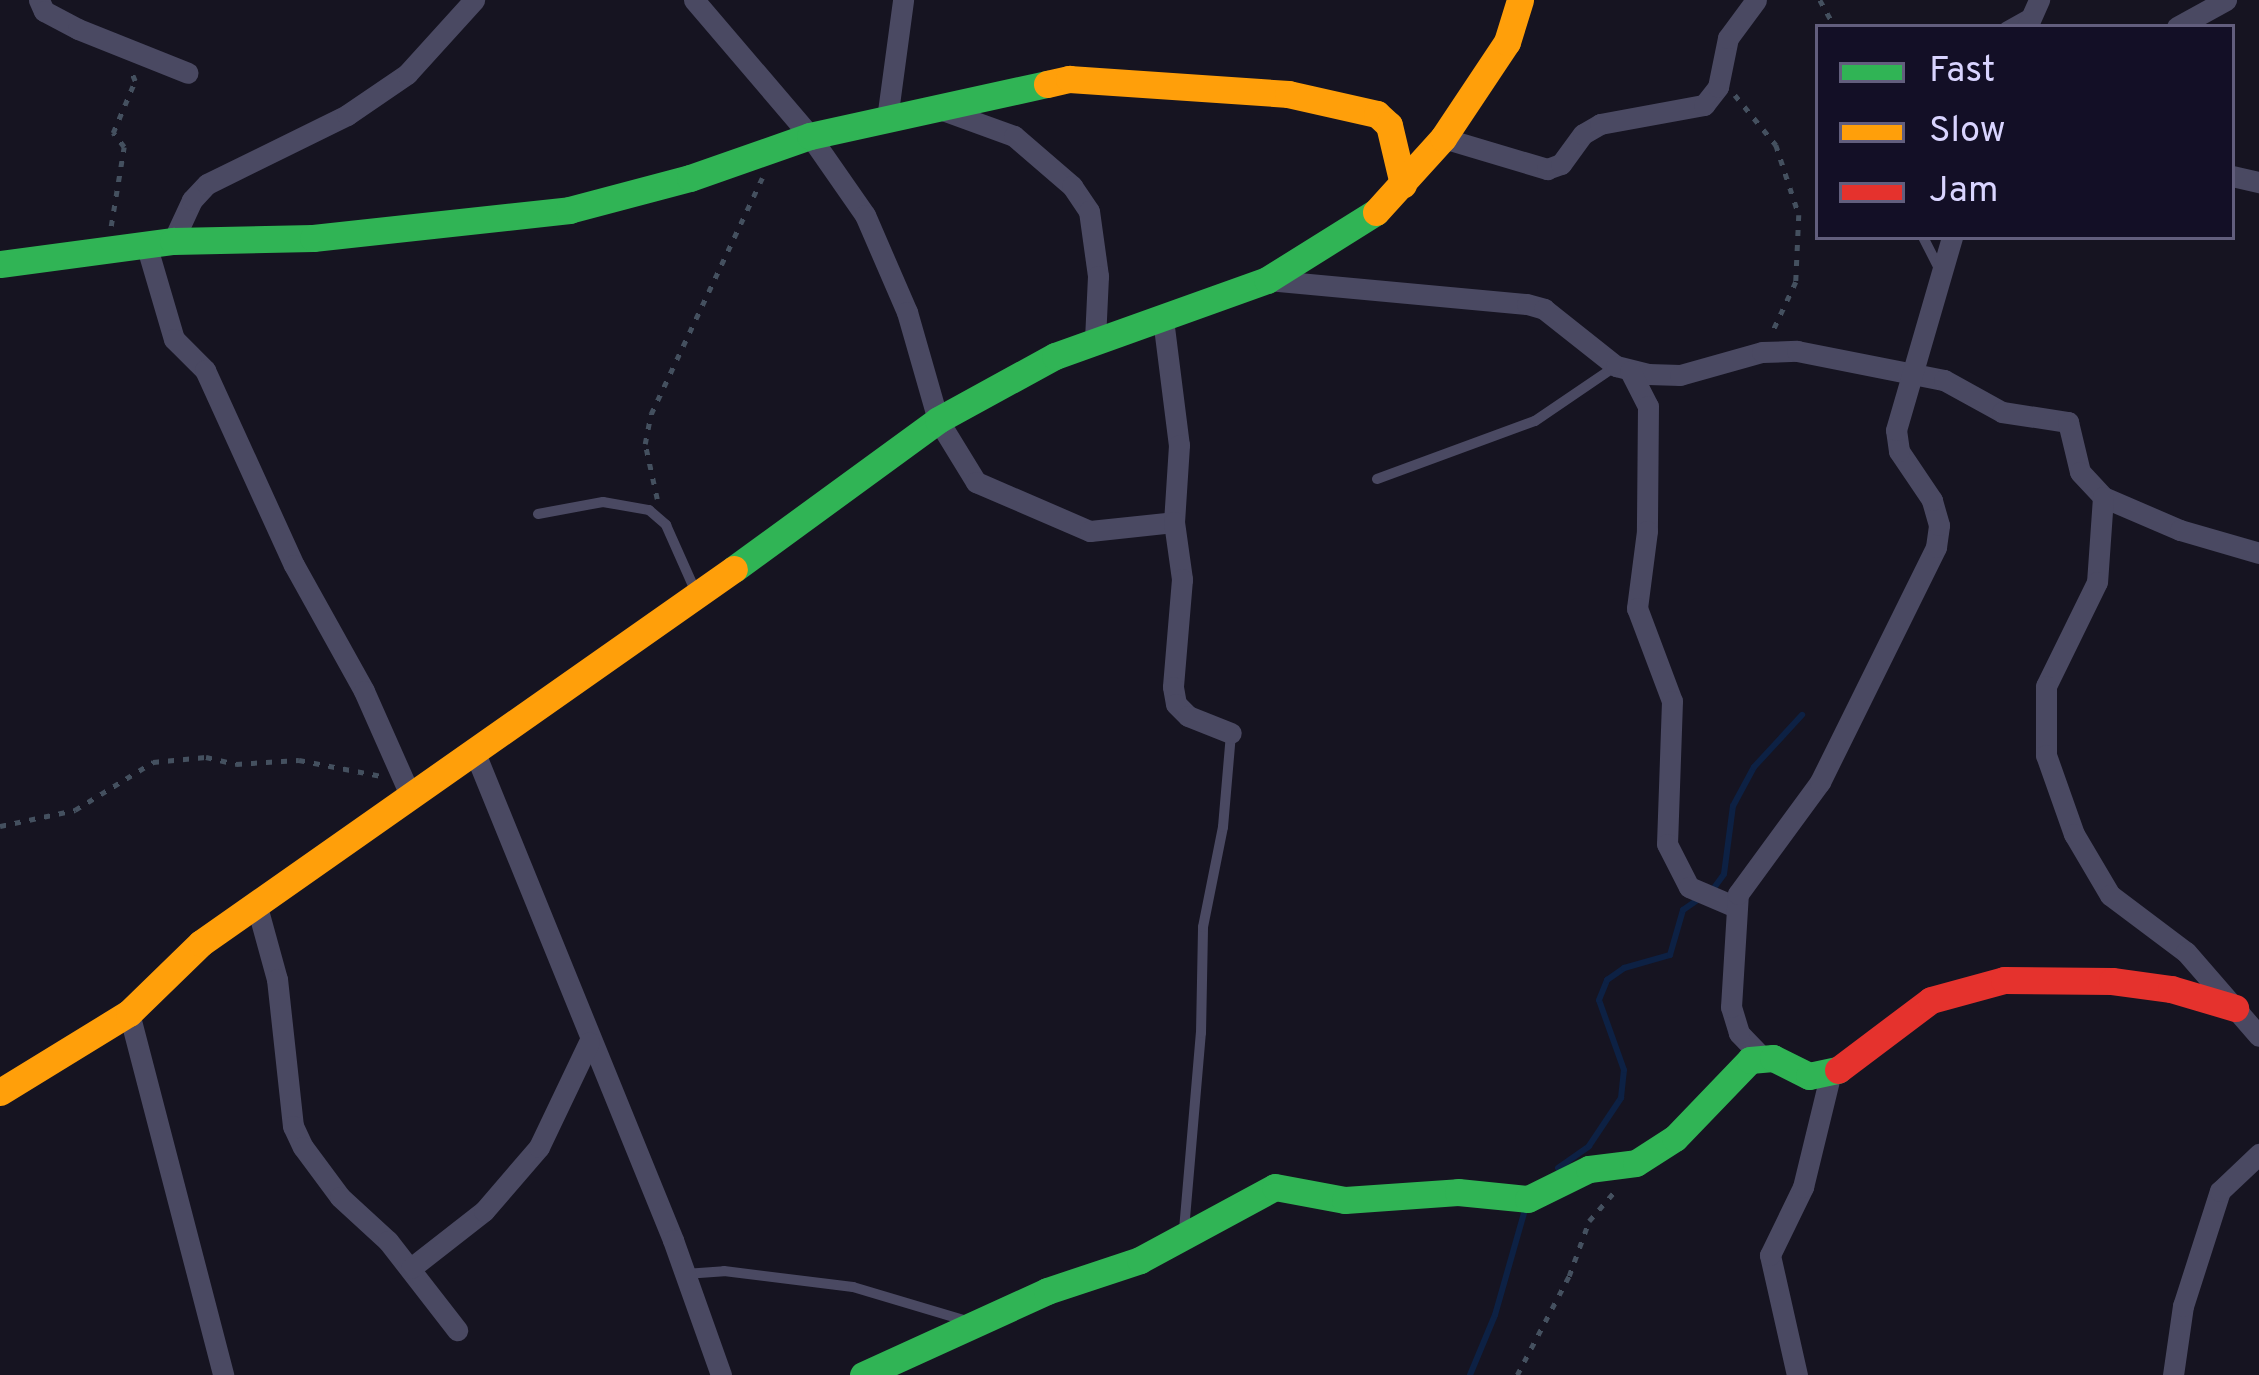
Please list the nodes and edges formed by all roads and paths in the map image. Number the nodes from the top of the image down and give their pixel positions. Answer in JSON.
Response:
{"nodes":[{"id":1,"x":39,"y":0,"type":"edge"},
{"id":2,"x":474,"y":0,"type":"edge"},
{"id":3,"x":694,"y":0,"type":"edge"},
{"id":4,"x":903,"y":0,"type":"edge"},
{"id":5,"x":1520,"y":0,"type":"edge"},
{"id":6,"x":1756,"y":0,"type":"edge"},
{"id":7,"x":2226,"y":0,"type":"edge"},
{"id":8,"x":2182,"y":24,"type":"edge"},
{"id":9,"x":130,"y":47,"type":"junction"},
{"id":10,"x":188,"y":73,"type":"dead end"},
{"id":11,"x":1720,"y":76,"type":"junction"},
{"id":12,"x":935,"y":108,"type":"junction"},
{"id":13,"x":887,"y":119,"type":"junction"},
{"id":14,"x":810,"y":136,"type":"junction"},
{"id":15,"x":1443,"y":138,"type":"junction"},
{"id":16,"x":773,"y":150,"type":"junction"},
{"id":17,"x":1403,"y":184,"type":"junction"},
{"id":18,"x":1924,"y":240,"type":"edge"},
{"id":19,"x":1951,"y":240,"type":"edge"},
{"id":20,"x":159,"y":243,"type":"junction"},
{"id":21,"x":106,"y":250,"type":"junction"},
{"id":22,"x":0,"y":264,"type":"edge"},
{"id":23,"x":1940,"y":271,"type":"junction"},
{"id":24,"x":1267,"y":280,"type":"junction"},
{"id":25,"x":1162,"y":319,"type":"junction"},
{"id":26,"x":1095,"y":340,"type":"junction"},
{"id":27,"x":1762,"y":352,"type":"junction"},
{"id":28,"x":1623,"y":369,"type":"junction"},
{"id":29,"x":1909,"y":374,"type":"junction"},
{"id":30,"x":938,"y":420,"type":"junction"},
{"id":31,"x":1377,"y":478,"type":"dead end"},
{"id":32,"x":2103,"y":497,"type":"junction"},
{"id":33,"x":538,"y":514,"type":"dead end"},
{"id":34,"x":1174,"y":522,"type":"junction"},
{"id":35,"x":666,"y":525,"type":"junction"},
{"id":36,"x":2259,"y":553,"type":"edge"},
{"id":37,"x":697,"y":594,"type":"junction"},
{"id":38,"x":1232,"y":733,"type":"joint"},
{"id":39,"x":475,"y":753,"type":"junction"},
{"id":40,"x":407,"y":789,"type":"junction"},
{"id":41,"x":0,"y":826,"type":"edge"},
{"id":42,"x":256,"y":903,"type":"junction"},
{"id":43,"x":1736,"y":907,"type":"junction"},
{"id":44,"x":2235,"y":1008,"type":"junction"},
{"id":45,"x":129,"y":1013,"type":"junction"},
{"id":46,"x":2259,"y":1036,"type":"edge"},
{"id":47,"x":589,"y":1042,"type":"junction"},
{"id":48,"x":1761,"y":1056,"type":"junction"},
{"id":49,"x":1830,"y":1076,"type":"junction"},
{"id":50,"x":0,"y":1092,"type":"edge"},
{"id":51,"x":2259,"y":1154,"type":"edge"},
{"id":52,"x":1619,"y":1187,"type":"dead end"},
{"id":53,"x":1183,"y":1233,"type":"junction"},
{"id":54,"x":411,"y":1268,"type":"junction"},
{"id":55,"x":685,"y":1274,"type":"junction"},
{"id":56,"x":976,"y":1324,"type":"junction"},
{"id":57,"x":457,"y":1330,"type":"dead end"},
{"id":58,"x":223,"y":1375,"type":"edge"},
{"id":59,"x":721,"y":1375,"type":"edge"},
{"id":60,"x":863,"y":1375,"type":"edge"},
{"id":61,"x":1517,"y":1375,"type":"edge"},
{"id":62,"x":1797,"y":1375,"type":"edge"},
{"id":63,"x":2173,"y":1375,"type":"edge"}],
"edges":[{"from":1,"to":9,"type":"street"},
{"from":2,"to":20,"type":"street"},
{"from":3,"to":14,"type":"street"},
{"from":4,"to":13,"type":"street"},
{"from":5,"to":15,"type":"street"},
{"from":6,"to":11,"type":"street"},
{"from":7,"to":8,"type":"street"},
{"from":9,"to":10,"type":"street"},
{"from":9,"to":21,"type":"path"},
{"from":11,"to":15,"type":"street"},
{"from":11,"to":27,"type":"path"},
{"from":12,"to":13,"type":"street"},
{"from":12,"to":17,"type":"street"},
{"from":12,"to":26,"type":"street"},
{"from":13,"to":14,"type":"street"},
{"from":14,"to":16,"type":"street"},
{"from":14,"to":30,"type":"street"},
{"from":15,"to":17,"type":"street"},
{"from":16,"to":20,"type":"street"},
{"from":16,"to":35,"type":"path"},
{"from":17,"to":24,"type":"street"},
{"from":18,"to":23,"type":"lane"},
{"from":19,"to":23,"type":"street"},
{"from":20,"to":21,"type":"street"},
{"from":20,"to":40,"type":"street"},
{"from":21,"to":22,"type":"street"},
{"from":23,"to":29,"type":"street"},
{"from":24,"to":25,"type":"street"},
{"from":24,"to":28,"type":"street"},
{"from":25,"to":26,"type":"street"},
{"from":25,"to":34,"type":"street"},
{"from":26,"to":30,"type":"street"},
{"from":27,"to":28,"type":"street"},
{"from":27,"to":29,"type":"street"},
{"from":28,"to":31,"type":"lane"},
{"from":28,"to":43,"type":"street"},
{"from":29,"to":32,"type":"street"},
{"from":29,"to":43,"type":"street"},
{"from":30,"to":34,"type":"street"},
{"from":30,"to":37,"type":"street"},
{"from":32,"to":36,"type":"street"},
{"from":32,"to":44,"type":"street"},
{"from":33,"to":35,"type":"lane"},
{"from":34,"to":38,"type":"street"},
{"from":35,"to":37,"type":"lane"},
{"from":37,"to":39,"type":"street"},
{"from":38,"to":53,"type":"lane"},
{"from":39,"to":40,"type":"street"},
{"from":39,"to":47,"type":"street"},
{"from":40,"to":41,"type":"path"},
{"from":40,"to":42,"type":"street"},
{"from":42,"to":45,"type":"street"},
{"from":42,"to":54,"type":"street"},
{"from":43,"to":48,"type":"street"},
{"from":44,"to":46,"type":"street"},
{"from":44,"to":49,"type":"street"},
{"from":45,"to":50,"type":"street"},
{"from":45,"to":58,"type":"street"},
{"from":47,"to":54,"type":"street"},
{"from":47,"to":55,"type":"street"},
{"from":48,"to":49,"type":"street"},
{"from":48,"to":53,"type":"street"},
{"from":49,"to":62,"type":"street"},
{"from":51,"to":63,"type":"street"},
{"from":52,"to":61,"type":"path"},
{"from":53,"to":56,"type":"street"},
{"from":54,"to":57,"type":"street"},
{"from":55,"to":56,"type":"lane"},
{"from":55,"to":59,"type":"street"},
{"from":56,"to":60,"type":"street"}]}
